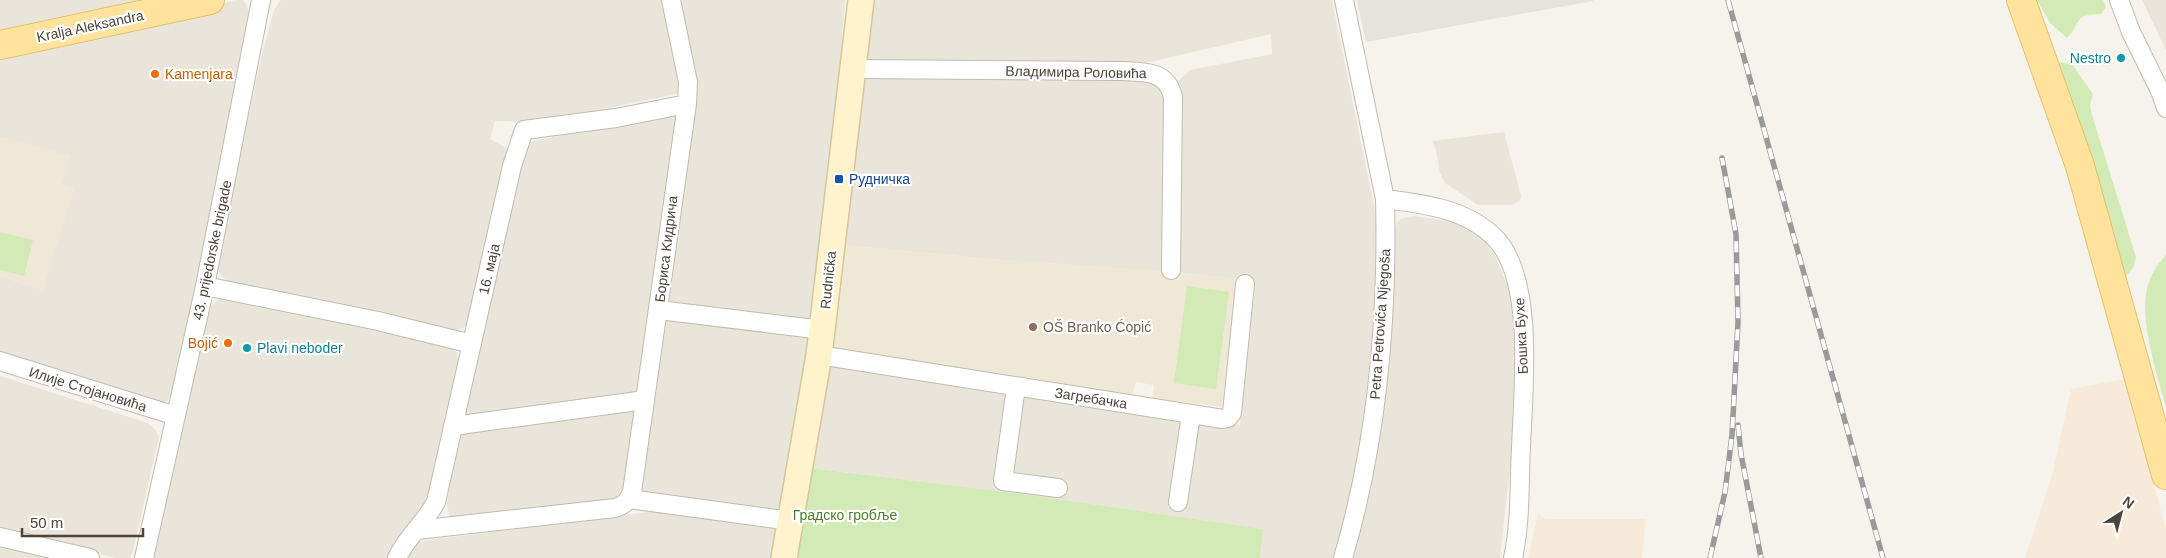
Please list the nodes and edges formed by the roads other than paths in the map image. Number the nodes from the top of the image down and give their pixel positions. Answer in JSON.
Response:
{"nodes":[{"id":1,"x":210,"y":0,"type":"edge"},
{"id":2,"x":261,"y":0,"type":"edge"},
{"id":3,"x":671,"y":0,"type":"edge"},
{"id":4,"x":861,"y":0,"type":"edge"},
{"id":5,"x":1344,"y":0,"type":"edge"},
{"id":6,"x":2021,"y":0,"type":"edge"},
{"id":7,"x":2120,"y":0,"type":"edge"},
{"id":8,"x":0,"y":45,"type":"edge"},
{"id":9,"x":854,"y":70,"type":"junction"},
{"id":10,"x":2164,"y":98,"type":"edge"},
{"id":11,"x":687,"y":104,"type":"junction"},
{"id":12,"x":1385,"y":199,"type":"junction"},
{"id":13,"x":1171,"y":270,"type":"dead end"},
{"id":14,"x":1245,"y":284,"type":"dead end"},
{"id":15,"x":206,"y":286,"type":"junction"},
{"id":16,"x":658,"y":310,"type":"junction"},
{"id":17,"x":823,"y":330,"type":"junction"},
{"id":18,"x":472,"y":344,"type":"junction"},
{"id":19,"x":819,"y":355,"type":"junction"},
{"id":20,"x":0,"y":362,"type":"edge"},
{"id":21,"x":1016,"y":387,"type":"junction"},
{"id":22,"x":645,"y":400,"type":"junction"},
{"id":23,"x":1191,"y":414,"type":"junction"},
{"id":24,"x":176,"y":416,"type":"junction"},
{"id":25,"x":453,"y":426,"type":"junction"},
{"id":26,"x":2166,"y":475,"type":"edge"},
{"id":27,"x":1058,"y":488,"type":"dead end"},
{"id":28,"x":629,"y":499,"type":"junction"},
{"id":29,"x":1178,"y":502,"type":"dead end"},
{"id":30,"x":791,"y":521,"type":"junction"},
{"id":31,"x":417,"y":530,"type":"junction"},
{"id":32,"x":0,"y":537,"type":"edge"},
{"id":33,"x":90,"y":558,"type":"edge"},
{"id":34,"x":144,"y":558,"type":"edge"},
{"id":35,"x":397,"y":558,"type":"edge"},
{"id":36,"x":784,"y":558,"type":"edge"},
{"id":37,"x":1343,"y":558,"type":"edge"},
{"id":38,"x":1513,"y":558,"type":"edge"}],
"edges":[{"from":1,"to":8,"type":"main road","name":"Kralja Aleksandra"},
{"from":2,"to":15,"type":"street","name":"43. prijedorske brigade"},
{"from":3,"to":11,"type":"street","name":"Бориса Kидрича"},
{"from":4,"to":9,"type":"street","name":"Rudnička"},
{"from":5,"to":12,"type":"street","name":"Petra Petrovića Njegoša"},
{"from":6,"to":26,"type":"main road"},
{"from":7,"to":10,"type":"street"},
{"from":9,"to":13,"type":"street","name":"Владимира Роловића"},
{"from":9,"to":17,"type":"street","name":"Rudnička"},
{"from":11,"to":16,"type":"street","name":"Бориса Kидрича"},
{"from":11,"to":18,"type":"street","name":"16. маја"},
{"from":12,"to":37,"type":"street","name":"Petra Petrovića Njegoša"},
{"from":12,"to":38,"type":"street","name":"Бошка Бухе"},
{"from":14,"to":23,"type":"street","name":"Загребачка"},
{"from":15,"to":18,"type":"street"},
{"from":15,"to":24,"type":"street","name":"43. prijedorske brigade"},
{"from":16,"to":17,"type":"street"},
{"from":16,"to":22,"type":"street","name":"Бориса Kидрича"},
{"from":17,"to":19,"type":"street","name":"Rudnička"},
{"from":18,"to":25,"type":"street","name":"16. маја"},
{"from":19,"to":21,"type":"street","name":"Загребачка"},
{"from":19,"to":30,"type":"street","name":"Rudnička"},
{"from":20,"to":24,"type":"street","name":"Илије Стојановића"},
{"from":21,"to":23,"type":"street","name":"Загребачка"},
{"from":21,"to":27,"type":"street"},
{"from":22,"to":25,"type":"street"},
{"from":22,"to":28,"type":"street","name":"Бориса Kидрича"},
{"from":23,"to":29,"type":"street"},
{"from":24,"to":34,"type":"street","name":"43. prijedorske brigade"},
{"from":25,"to":31,"type":"street","name":"16. маја"},
{"from":28,"to":30,"type":"street"},
{"from":28,"to":31,"type":"street"},
{"from":30,"to":36,"type":"street","name":"Rudnička"},
{"from":31,"to":35,"type":"street","name":"16. маја"},
{"from":32,"to":33,"type":"street"}]}
